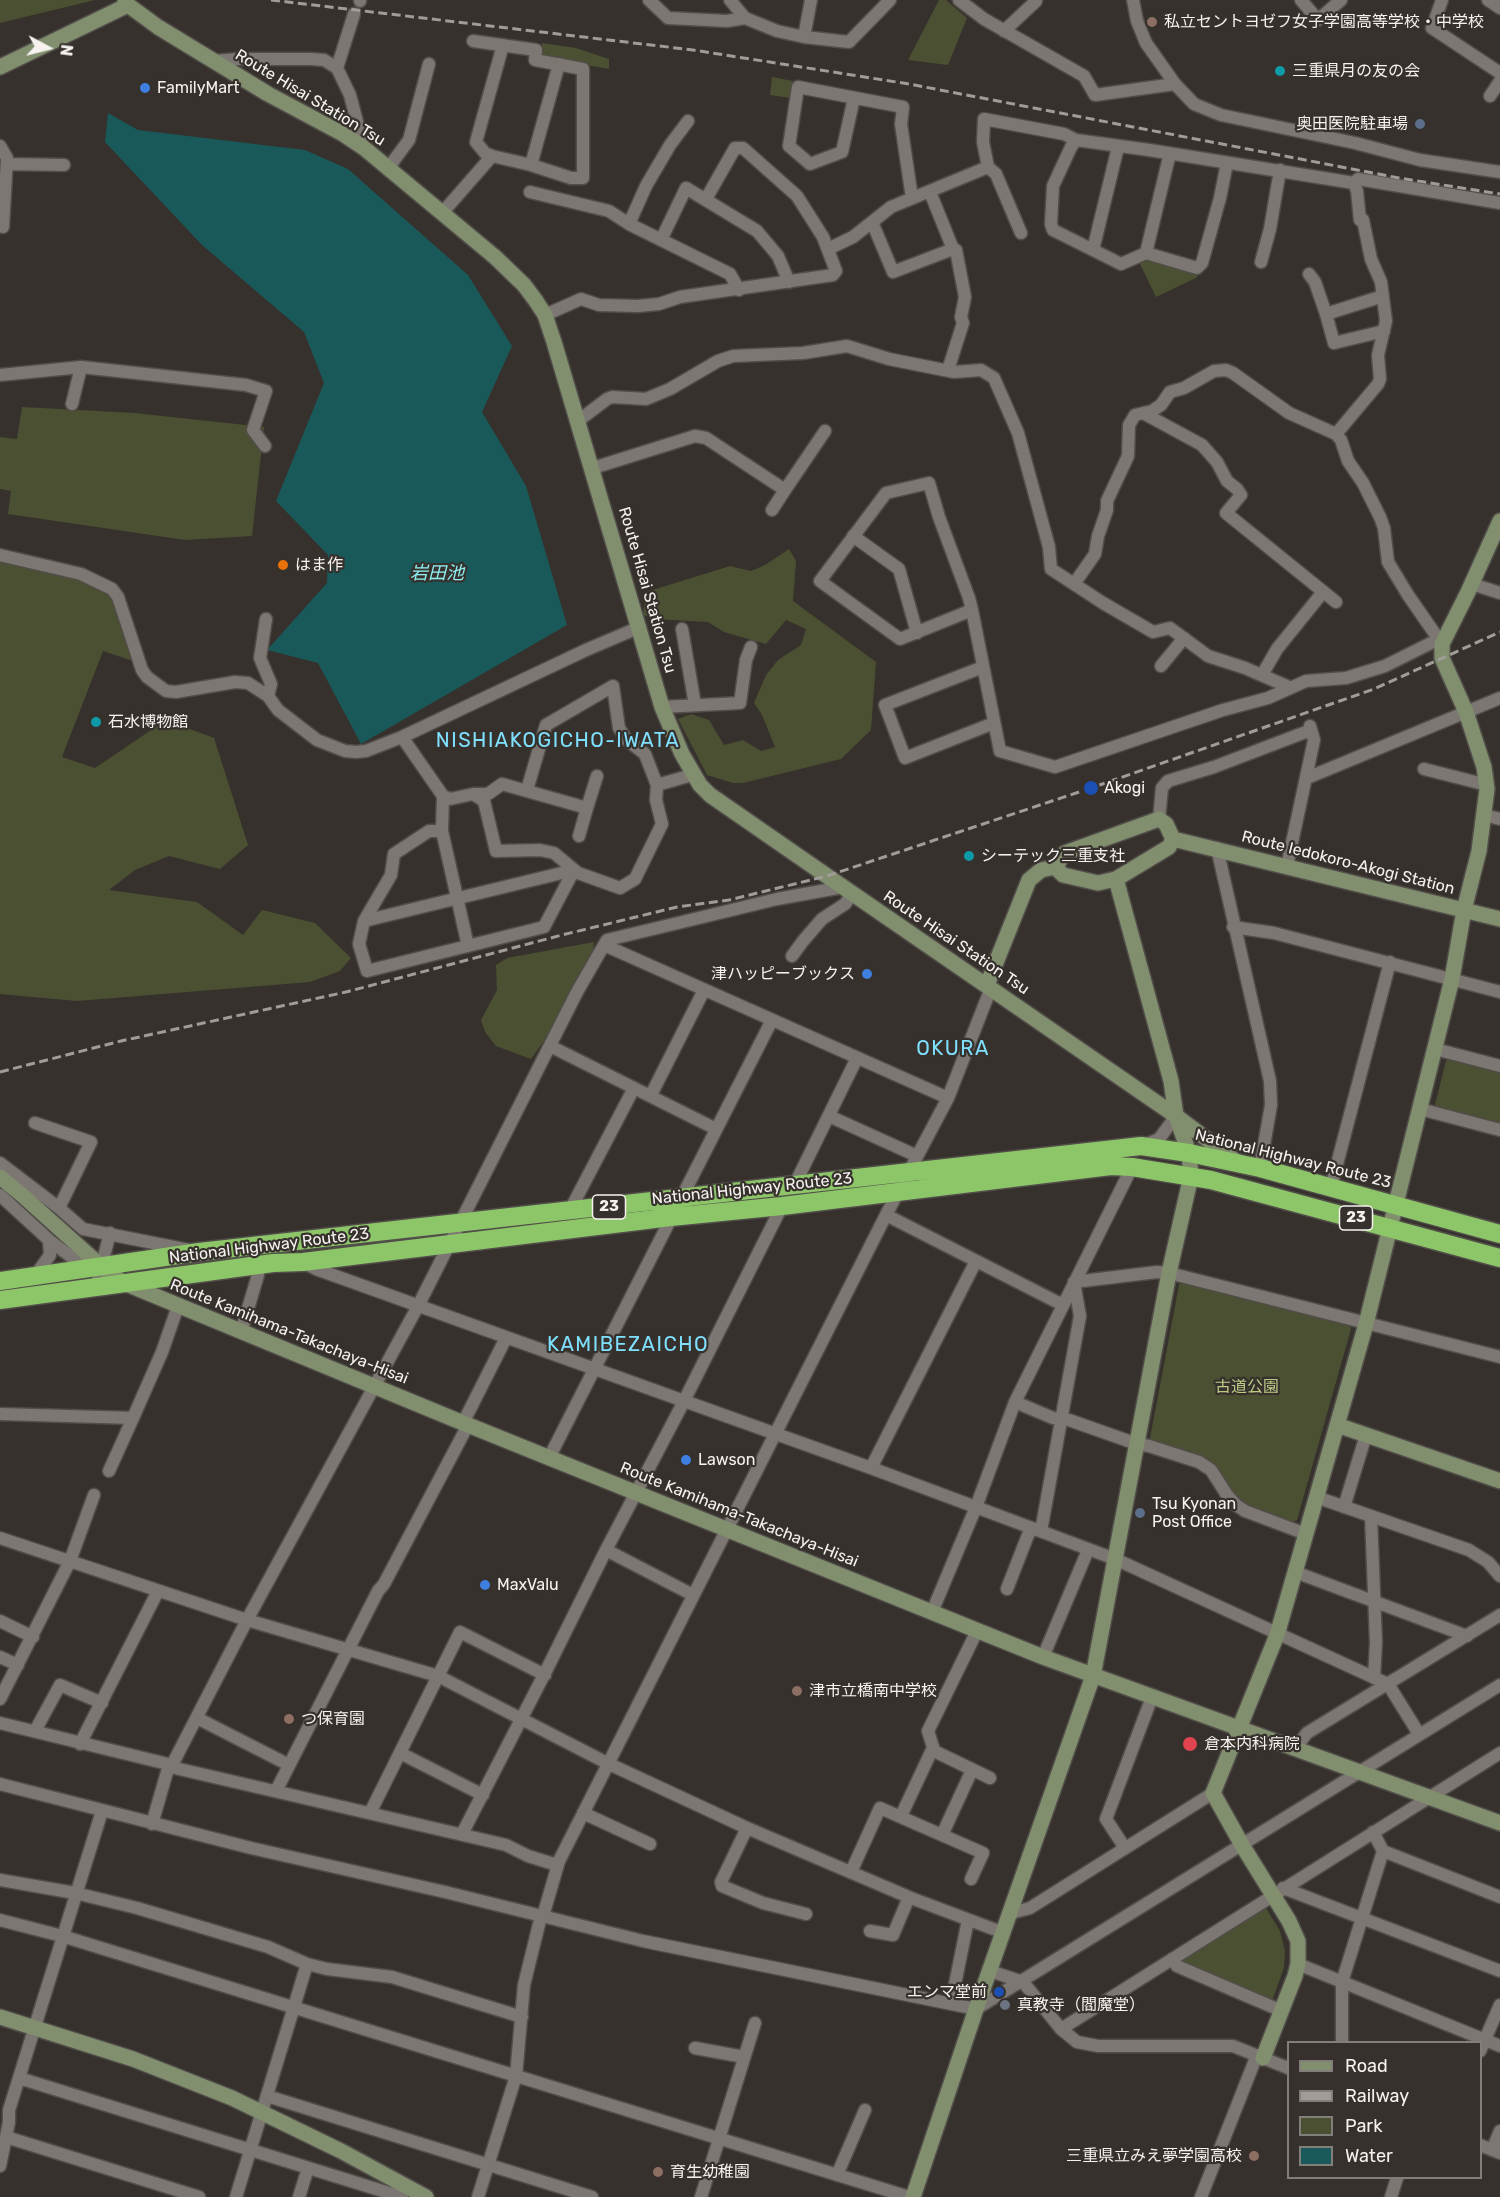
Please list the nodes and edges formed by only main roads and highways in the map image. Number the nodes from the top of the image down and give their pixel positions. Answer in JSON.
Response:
{"nodes":[{"id":1,"x":127,"y":2,"type":"edge"},
{"id":2,"x":0,"y":67,"type":"edge"},
{"id":3,"x":1500,"y":521,"type":"edge"},
{"id":4,"x":1173,"y":838,"type":"junction"},
{"id":5,"x":1055,"y":867,"type":"junction"},
{"id":6,"x":1116,"y":879,"type":"junction"},
{"id":7,"x":1464,"y":910,"type":"junction"},
{"id":8,"x":1500,"y":919,"type":"edge"},
{"id":9,"x":989,"y":986,"type":"junction"},
{"id":10,"x":1176,"y":1116,"type":"junction"},
{"id":11,"x":1189,"y":1153,"type":"junction"},
{"id":12,"x":1239,"y":1163,"type":"junction"},
{"id":13,"x":1191,"y":1176,"type":"junction"},
{"id":14,"x":0,"y":1178,"type":"edge"},
{"id":15,"x":1396,"y":1205,"type":"junction"},
{"id":16,"x":1390,"y":1228,"type":"junction"},
{"id":17,"x":1500,"y":1234,"type":"edge"},
{"id":18,"x":1500,"y":1258,"type":"edge"},
{"id":19,"x":102,"y":1267,"type":"junction"},
{"id":20,"x":0,"y":1281,"type":"edge"},
{"id":21,"x":124,"y":1283,"type":"junction"},
{"id":22,"x":0,"y":1300,"type":"edge"},
{"id":23,"x":1337,"y":1425,"type":"junction"},
{"id":24,"x":1500,"y":1481,"type":"edge"},
{"id":25,"x":1093,"y":1676,"type":"junction"},
{"id":26,"x":1238,"y":1728,"type":"junction"},
{"id":27,"x":1500,"y":1823,"type":"edge"},
{"id":28,"x":0,"y":2017,"type":"edge"},
{"id":29,"x":1260,"y":2056,"type":"road end"},
{"id":30,"x":426,"y":2197,"type":"edge"},
{"id":31,"x":911,"y":2197,"type":"edge"}],
"edges":[{"from":1,"to":2,"type":"main road"},
{"from":1,"to":9,"type":"main road","name":"Route Hisai Station Tsu"},
{"from":3,"to":7,"type":"main road","name":"Route Iedokoro-Akogi Station"},
{"from":4,"to":5,"type":"main road"},
{"from":4,"to":6,"type":"main road"},
{"from":4,"to":7,"type":"main road","name":"Route Iedokoro-Akogi Station"},
{"from":5,"to":6,"type":"main road"},
{"from":5,"to":9,"type":"main road"},
{"from":6,"to":10,"type":"main road"},
{"from":7,"to":8,"type":"main road"},
{"from":7,"to":15,"type":"main road"},
{"from":9,"to":10,"type":"main road","name":"Route Hisai Station Tsu"},
{"from":10,"to":11,"type":"main road"},
{"from":10,"to":12,"type":"main road","name":"Route Hisai Station Tsu"},
{"from":11,"to":12,"type":"highway","name":"National Highway Route 23","number":"23"},
{"from":11,"to":13,"type":"main road"},
{"from":11,"to":19,"type":"highway","name":"National Highway Route 23","number":"23"},
{"from":12,"to":15,"type":"highway","name":"National Highway Route 23","number":"23"},
{"from":13,"to":16,"type":"highway","name":"National Highway Route 23","number":"23"},
{"from":13,"to":21,"type":"highway","name":"National Highway Route 23","number":"23"},
{"from":13,"to":25,"type":"main road"},
{"from":14,"to":19,"type":"main road","name":"Route Kamihama-Takachaya-Hisai"},
{"from":15,"to":16,"type":"main road"},
{"from":15,"to":17,"type":"highway","name":"National Highway Route 23","number":"23"},
{"from":16,"to":18,"type":"highway","name":"National Highway Route 23","number":"23"},
{"from":16,"to":23,"type":"main road"},
{"from":19,"to":20,"type":"highway","name":"National Highway Route 23","number":"23"},
{"from":19,"to":21,"type":"main road","name":"Route Kamihama-Takachaya-Hisai"},
{"from":21,"to":22,"type":"highway","name":"National Highway Route 23","number":"23"},
{"from":21,"to":25,"type":"main road","name":"Route Kamihama-Takachaya-Hisai"},
{"from":23,"to":24,"type":"main road"},
{"from":23,"to":26,"type":"main road"},
{"from":25,"to":26,"type":"main road","name":"Route Kamihama-Takachaya-Hisai"},
{"from":25,"to":31,"type":"main road"},
{"from":26,"to":27,"type":"main road","name":"Route Kamihama-Takachaya-Hisai"},
{"from":26,"to":29,"type":"main road"},
{"from":28,"to":30,"type":"main road"}]}
